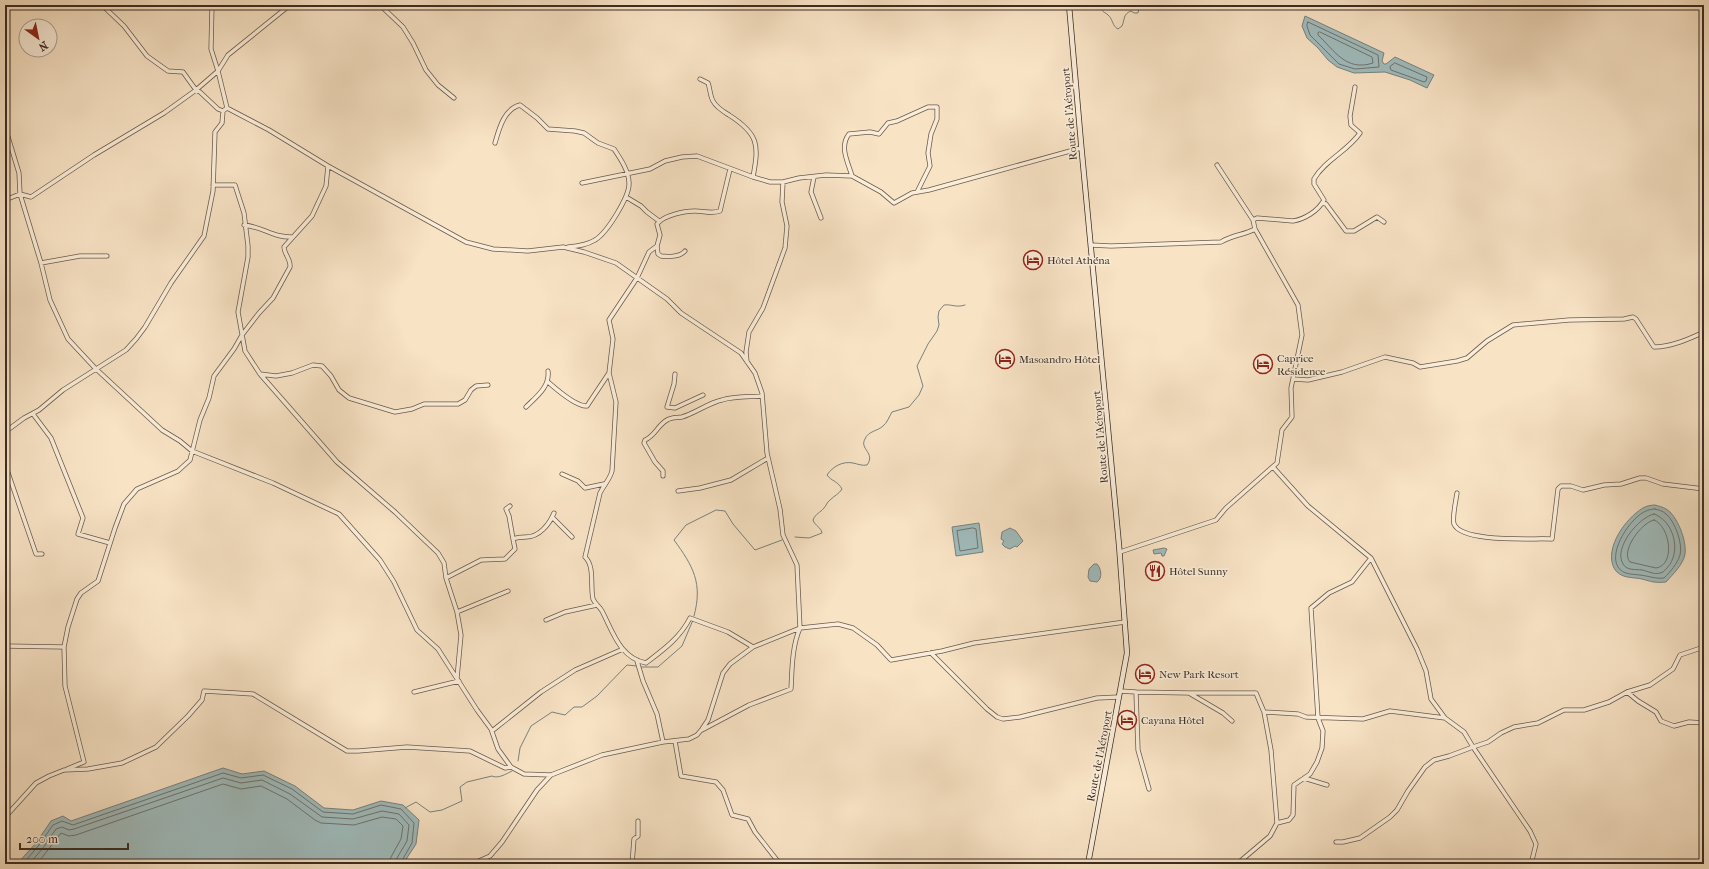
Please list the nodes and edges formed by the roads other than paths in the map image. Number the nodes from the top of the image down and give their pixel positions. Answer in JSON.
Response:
{"nodes":[{"id":1,"x":102,"y":5,"type":"edge"},
{"id":2,"x":212,"y":5,"type":"edge"},
{"id":3,"x":290,"y":5,"type":"edge"},
{"id":4,"x":380,"y":5,"type":"edge"},
{"id":5,"x":1069,"y":5,"type":"edge"},
{"id":6,"x":218,"y":71,"type":"junction"},
{"id":7,"x":700,"y":79,"type":"dead end"},
{"id":8,"x":1355,"y":87,"type":"dead end"},
{"id":9,"x":196,"y":90,"type":"junction"},
{"id":10,"x":454,"y":98,"type":"dead end"},
{"id":11,"x":225,"y":110,"type":"junction"},
{"id":12,"x":5,"y":127,"type":"edge"},
{"id":13,"x":495,"y":143,"type":"dead end"},
{"id":14,"x":1081,"y":148,"type":"junction"},
{"id":15,"x":1217,"y":165,"type":"dead end"},
{"id":16,"x":328,"y":166,"type":"junction"},
{"id":17,"x":730,"y":169,"type":"junction"},
{"id":18,"x":628,"y":175,"type":"junction"},
{"id":19,"x":852,"y":176,"type":"junction"},
{"id":20,"x":814,"y":177,"type":"junction"},
{"id":21,"x":753,"y":178,"type":"junction"},
{"id":22,"x":783,"y":182,"type":"junction"},
{"id":23,"x":582,"y":183,"type":"dead end"},
{"id":24,"x":213,"y":185,"type":"junction"},
{"id":25,"x":916,"y":192,"type":"junction"},
{"id":26,"x":20,"y":194,"type":"junction"},
{"id":27,"x":626,"y":197,"type":"junction"},
{"id":28,"x":5,"y":200,"type":"edge"},
{"id":29,"x":1322,"y":203,"type":"junction"},
{"id":30,"x":821,"y":218,"type":"dead end"},
{"id":31,"x":1253,"y":220,"type":"junction"},
{"id":32,"x":659,"y":221,"type":"junction"},
{"id":33,"x":1384,"y":222,"type":"dead end"},
{"id":34,"x":244,"y":225,"type":"junction"},
{"id":35,"x":1255,"y":229,"type":"junction"},
{"id":36,"x":293,"y":237,"type":"junction"},
{"id":37,"x":1093,"y":245,"type":"junction"},
{"id":38,"x":657,"y":246,"type":"junction"},
{"id":39,"x":563,"y":247,"type":"junction"},
{"id":40,"x":685,"y":252,"type":"dead end"},
{"id":41,"x":107,"y":256,"type":"dead end"},
{"id":42,"x":41,"y":263,"type":"junction"},
{"id":43,"x":637,"y":278,"type":"junction"},
{"id":44,"x":1704,"y":332,"type":"edge"},
{"id":45,"x":242,"y":335,"type":"junction"},
{"id":46,"x":747,"y":362,"type":"junction"},
{"id":47,"x":95,"y":368,"type":"junction"},
{"id":48,"x":548,"y":371,"type":"dead end"},
{"id":49,"x":609,"y":373,"type":"junction"},
{"id":50,"x":260,"y":374,"type":"junction"},
{"id":51,"x":675,"y":374,"type":"dead end"},
{"id":52,"x":1293,"y":378,"type":"junction"},
{"id":53,"x":548,"y":382,"type":"junction"},
{"id":54,"x":488,"y":386,"type":"dead end"},
{"id":55,"x":703,"y":395,"type":"dead end"},
{"id":56,"x":762,"y":396,"type":"junction"},
{"id":57,"x":526,"y":407,"type":"dead end"},
{"id":58,"x":675,"y":408,"type":"junction"},
{"id":59,"x":33,"y":414,"type":"junction"},
{"id":60,"x":674,"y":417,"type":"junction"},
{"id":61,"x":6,"y":432,"type":"edge"},
{"id":62,"x":192,"y":450,"type":"junction"},
{"id":63,"x":768,"y":458,"type":"junction"},
{"id":64,"x":5,"y":464,"type":"edge"},
{"id":65,"x":1273,"y":467,"type":"junction"},
{"id":66,"x":562,"y":474,"type":"dead end"},
{"id":67,"x":663,"y":476,"type":"dead end"},
{"id":68,"x":604,"y":484,"type":"junction"},
{"id":69,"x":1704,"y":489,"type":"edge"},
{"id":70,"x":678,"y":491,"type":"dead end"},
{"id":71,"x":1457,"y":493,"type":"dead end"},
{"id":72,"x":510,"y":506,"type":"dead end"},
{"id":73,"x":572,"y":537,"type":"dead end"},
{"id":74,"x":513,"y":539,"type":"junction"},
{"id":75,"x":110,"y":543,"type":"junction"},
{"id":76,"x":1120,"y":552,"type":"junction"},
{"id":77,"x":42,"y":554,"type":"dead end"},
{"id":78,"x":1371,"y":558,"type":"junction"},
{"id":79,"x":446,"y":578,"type":"junction"},
{"id":80,"x":508,"y":592,"type":"dead end"},
{"id":81,"x":597,"y":605,"type":"junction"},
{"id":82,"x":457,"y":612,"type":"junction"},
{"id":83,"x":546,"y":620,"type":"dead end"},
{"id":84,"x":1125,"y":622,"type":"junction"},
{"id":85,"x":800,"y":628,"type":"junction"},
{"id":86,"x":5,"y":646,"type":"edge"},
{"id":87,"x":64,"y":647,"type":"junction"},
{"id":88,"x":753,"y":647,"type":"junction"},
{"id":89,"x":1704,"y":647,"type":"edge"},
{"id":90,"x":623,"y":649,"type":"junction"},
{"id":91,"x":931,"y":653,"type":"junction"},
{"id":92,"x":637,"y":661,"type":"junction"},
{"id":93,"x":458,"y":680,"type":"junction"},
{"id":94,"x":1120,"y":691,"type":"junction"},
{"id":95,"x":414,"y":692,"type":"dead end"},
{"id":96,"x":1136,"y":692,"type":"junction"},
{"id":97,"x":1627,"y":692,"type":"junction"},
{"id":98,"x":1189,"y":693,"type":"junction"},
{"id":99,"x":1119,"y":697,"type":"junction"},
{"id":100,"x":1264,"y":712,"type":"junction"},
{"id":101,"x":1318,"y":718,"type":"junction"},
{"id":102,"x":1445,"y":718,"type":"junction"},
{"id":103,"x":1232,"y":722,"type":"dead end"},
{"id":104,"x":1704,"y":723,"type":"edge"},
{"id":105,"x":492,"y":731,"type":"junction"},
{"id":106,"x":701,"y":731,"type":"junction"},
{"id":107,"x":675,"y":741,"type":"junction"},
{"id":108,"x":663,"y":742,"type":"junction"},
{"id":109,"x":1473,"y":747,"type":"junction"},
{"id":110,"x":511,"y":767,"type":"junction"},
{"id":111,"x":64,"y":770,"type":"junction"},
{"id":112,"x":551,"y":775,"type":"junction"},
{"id":113,"x":1304,"y":778,"type":"junction"},
{"id":114,"x":1327,"y":785,"type":"dead end"},
{"id":115,"x":1148,"y":789,"type":"dead end"},
{"id":116,"x":5,"y":821,"type":"edge"},
{"id":117,"x":638,"y":822,"type":"dead end"},
{"id":118,"x":1277,"y":823,"type":"junction"},
{"id":119,"x":1336,"y":842,"type":"dead end"},
{"id":120,"x":472,"y":864,"type":"edge"},
{"id":121,"x":632,"y":864,"type":"edge"},
{"id":122,"x":780,"y":864,"type":"edge"},
{"id":123,"x":1088,"y":864,"type":"edge"},
{"id":124,"x":1237,"y":864,"type":"edge"},
{"id":125,"x":1531,"y":864,"type":"edge"}],
"edges":[{"from":1,"to":9,"type":"street"},
{"from":2,"to":6,"type":"street"},
{"from":3,"to":6,"type":"street"},
{"from":4,"to":10,"type":"street"},
{"from":5,"to":14,"type":"main road","name":"Route de l'Aéroport"},
{"from":6,"to":9,"type":"street"},
{"from":6,"to":11,"type":"street"},
{"from":7,"to":21,"type":"street"},
{"from":8,"to":29,"type":"street"},
{"from":9,"to":11,"type":"street"},
{"from":9,"to":26,"type":"street"},
{"from":11,"to":16,"type":"street"},
{"from":11,"to":24,"type":"street"},
{"from":12,"to":26,"type":"street"},
{"from":13,"to":18,"type":"street"},
{"from":14,"to":25,"type":"street"},
{"from":14,"to":37,"type":"main road","name":"Route de l'Aéroport"},
{"from":15,"to":31,"type":"street"},
{"from":16,"to":36,"type":"street"},
{"from":16,"to":39,"type":"street"},
{"from":17,"to":18,"type":"street"},
{"from":17,"to":21,"type":"street"},
{"from":17,"to":32,"type":"street"},
{"from":18,"to":23,"type":"street"},
{"from":18,"to":27,"type":"street"},
{"from":19,"to":20,"type":"street"},
{"from":19,"to":25,"type":"street"},
{"from":19,"to":25,"type":"street"},
{"from":20,"to":22,"type":"street"},
{"from":20,"to":30,"type":"street"},
{"from":21,"to":22,"type":"street"},
{"from":22,"to":46,"type":"street"},
{"from":24,"to":34,"type":"street"},
{"from":24,"to":47,"type":"street"},
{"from":26,"to":28,"type":"street"},
{"from":26,"to":42,"type":"street"},
{"from":27,"to":32,"type":"street"},
{"from":27,"to":39,"type":"street"},
{"from":29,"to":31,"type":"street"},
{"from":29,"to":33,"type":"street"},
{"from":31,"to":35,"type":"street"},
{"from":32,"to":38,"type":"street"},
{"from":34,"to":36,"type":"street"},
{"from":34,"to":45,"type":"street"},
{"from":35,"to":37,"type":"street"},
{"from":35,"to":52,"type":"street"},
{"from":36,"to":45,"type":"street"},
{"from":37,"to":76,"type":"main road","name":"Route de l'Aéroport"},
{"from":38,"to":40,"type":"street"},
{"from":38,"to":43,"type":"street"},
{"from":39,"to":43,"type":"street"},
{"from":41,"to":42,"type":"street"},
{"from":42,"to":47,"type":"street"},
{"from":43,"to":46,"type":"street"},
{"from":43,"to":49,"type":"street"},
{"from":44,"to":52,"type":"street"},
{"from":45,"to":50,"type":"street"},
{"from":45,"to":62,"type":"street"},
{"from":46,"to":56,"type":"street"},
{"from":47,"to":59,"type":"street"},
{"from":47,"to":62,"type":"street"},
{"from":48,"to":53,"type":"street"},
{"from":49,"to":53,"type":"street"},
{"from":49,"to":68,"type":"street"},
{"from":50,"to":54,"type":"street"},
{"from":50,"to":79,"type":"street"},
{"from":51,"to":58,"type":"street"},
{"from":52,"to":65,"type":"street"},
{"from":53,"to":57,"type":"street"},
{"from":55,"to":58,"type":"street"},
{"from":56,"to":60,"type":"street"},
{"from":56,"to":63,"type":"street"},
{"from":58,"to":60,"type":"street"},
{"from":59,"to":61,"type":"street"},
{"from":59,"to":75,"type":"street"},
{"from":60,"to":67,"type":"street"},
{"from":62,"to":75,"type":"street"},
{"from":62,"to":93,"type":"street"},
{"from":63,"to":70,"type":"street"},
{"from":63,"to":85,"type":"street"},
{"from":64,"to":77,"type":"street"},
{"from":65,"to":76,"type":"street"},
{"from":65,"to":78,"type":"street"},
{"from":66,"to":68,"type":"street"},
{"from":68,"to":81,"type":"street"},
{"from":69,"to":71,"type":"street"},
{"from":72,"to":74,"type":"street"},
{"from":73,"to":74,"type":"street"},
{"from":74,"to":79,"type":"street"},
{"from":75,"to":87,"type":"street"},
{"from":76,"to":84,"type":"main road","name":"Route de l'Aéroport"},
{"from":78,"to":101,"type":"street"},
{"from":78,"to":102,"type":"street"},
{"from":79,"to":82,"type":"street"},
{"from":80,"to":82,"type":"street"},
{"from":81,"to":83,"type":"street"},
{"from":81,"to":90,"type":"street"},
{"from":82,"to":93,"type":"street"},
{"from":84,"to":91,"type":"street"},
{"from":84,"to":94,"type":"main road","name":"Route de l'Aéroport"},
{"from":85,"to":88,"type":"street"},
{"from":85,"to":91,"type":"street"},
{"from":85,"to":106,"type":"street"},
{"from":86,"to":87,"type":"street"},
{"from":87,"to":111,"type":"street"},
{"from":88,"to":92,"type":"street"},
{"from":88,"to":106,"type":"street"},
{"from":89,"to":97,"type":"street"},
{"from":90,"to":92,"type":"street"},
{"from":90,"to":105,"type":"street"},
{"from":91,"to":99,"type":"street"},
{"from":92,"to":108,"type":"street"},
{"from":93,"to":95,"type":"street"},
{"from":93,"to":105,"type":"street"},
{"from":94,"to":96,"type":"street"},
{"from":94,"to":99,"type":"main road","name":"Route de l'Aéroport"},
{"from":96,"to":98,"type":"street"},
{"from":96,"to":115,"type":"street"},
{"from":97,"to":104,"type":"street"},
{"from":97,"to":109,"type":"street"},
{"from":98,"to":100,"type":"street"},
{"from":98,"to":103,"type":"street"},
{"from":99,"to":123,"type":"main road","name":"Route de l'Aéroport"},
{"from":100,"to":101,"type":"street"},
{"from":100,"to":118,"type":"street"},
{"from":101,"to":102,"type":"street"},
{"from":101,"to":113,"type":"street"},
{"from":102,"to":109,"type":"street"},
{"from":105,"to":110,"type":"street"},
{"from":106,"to":107,"type":"street"},
{"from":107,"to":108,"type":"street"},
{"from":107,"to":122,"type":"street"},
{"from":108,"to":112,"type":"street"},
{"from":109,"to":119,"type":"street"},
{"from":109,"to":125,"type":"street"},
{"from":110,"to":111,"type":"street"},
{"from":110,"to":112,"type":"street"},
{"from":111,"to":116,"type":"street"},
{"from":112,"to":120,"type":"street"},
{"from":113,"to":114,"type":"street"},
{"from":113,"to":118,"type":"street"},
{"from":117,"to":121,"type":"street"},
{"from":118,"to":124,"type":"street"}]}
